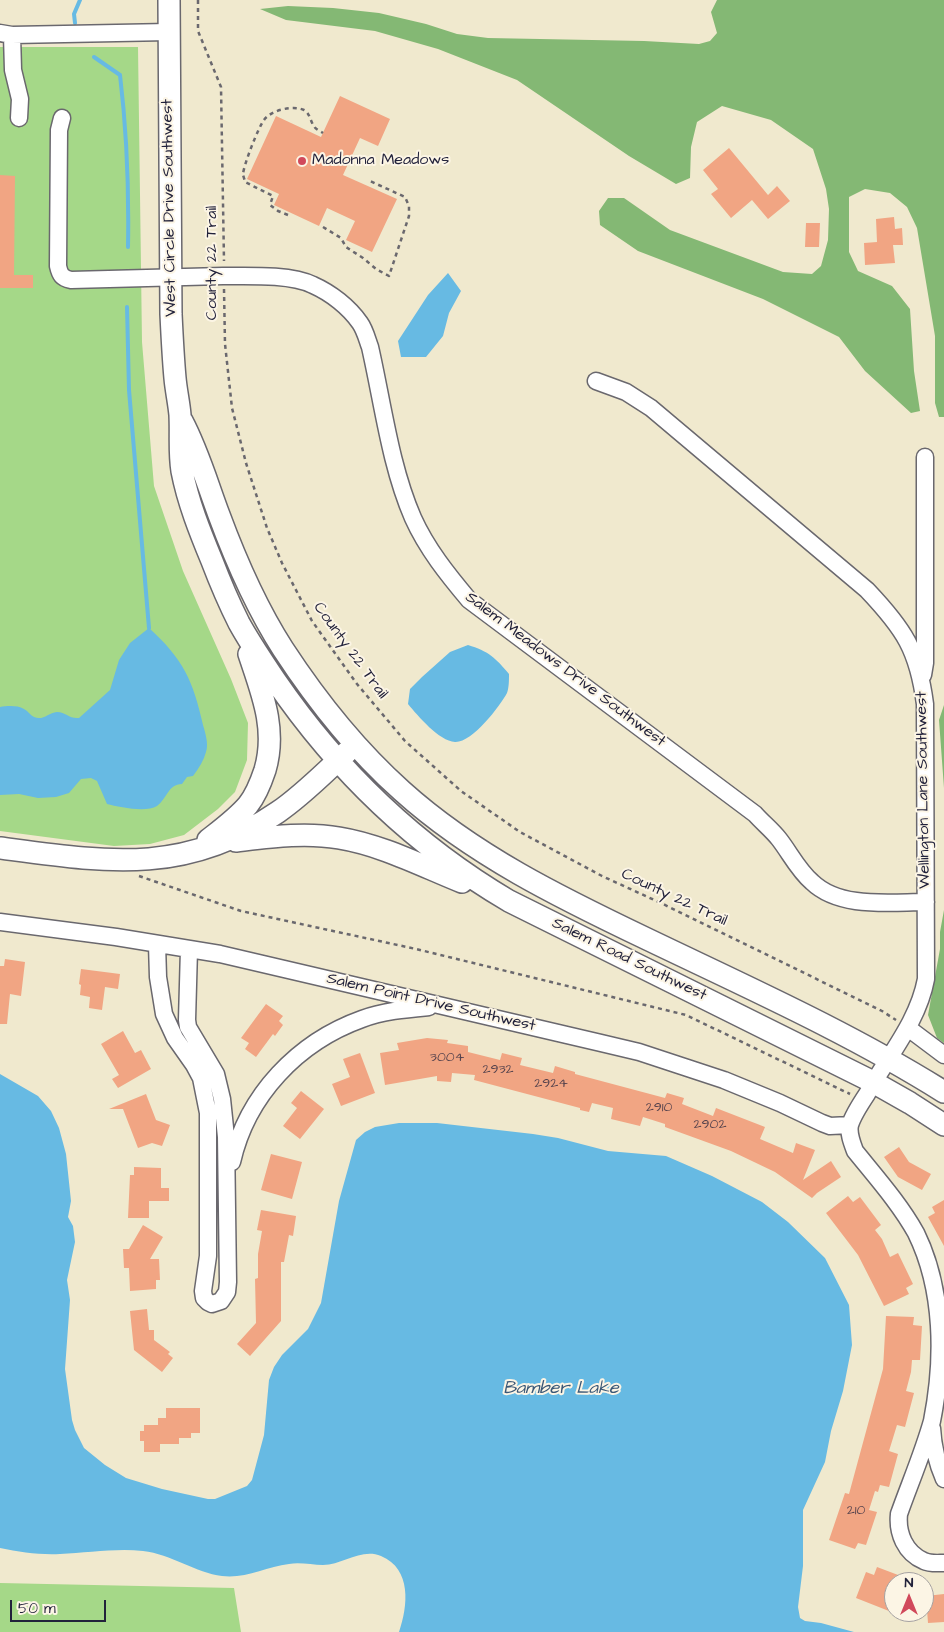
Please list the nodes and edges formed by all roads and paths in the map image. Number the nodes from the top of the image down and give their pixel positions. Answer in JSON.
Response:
{"nodes":[{"id":1,"x":169,"y":0,"type":"edge"},
{"id":2,"x":198,"y":0,"type":"edge"},
{"id":3,"x":169,"y":32,"type":"junction"},
{"id":4,"x":6,"y":34,"type":"edge"},
{"id":5,"x":19,"y":118,"type":"dead end"},
{"id":6,"x":62,"y":118,"type":"dead end"},
{"id":7,"x":323,"y":133,"type":"dead end"},
{"id":8,"x":370,"y":181,"type":"dead end"},
{"id":9,"x":288,"y":215,"type":"dead end"},
{"id":10,"x":323,"y":228,"type":"dead end"},
{"id":11,"x":170,"y":276,"type":"junction"},
{"id":12,"x":224,"y":276,"type":"junction"},
{"id":13,"x":596,"y":381,"type":"dead end"},
{"id":14,"x":180,"y":416,"type":"junction"},
{"id":15,"x":925,"y":457,"type":"dead end"},
{"id":16,"x":239,"y":623,"type":"junction"},
{"id":17,"x":922,"y":684,"type":"junction"},
{"id":18,"x":355,"y":745,"type":"junction"},
{"id":19,"x":337,"y":761,"type":"junction"},
{"id":20,"x":218,"y":844,"type":"junction"},
{"id":21,"x":0,"y":848,"type":"edge"},
{"id":22,"x":194,"y":852,"type":"junction"},
{"id":23,"x":132,"y":874,"type":"dead end"},
{"id":24,"x":509,"y":901,"type":"junction"},
{"id":25,"x":926,"y":902,"type":"junction"},
{"id":26,"x":0,"y":922,"type":"edge"},
{"id":27,"x":157,"y":944,"type":"junction"},
{"id":28,"x":189,"y":949,"type":"junction"},
{"id":29,"x":441,"y":1006,"type":"junction"},
{"id":30,"x":908,"y":1028,"type":"junction"},
{"id":31,"x":944,"y":1055,"type":"edge"},
{"id":32,"x":876,"y":1078,"type":"junction"},
{"id":33,"x":944,"y":1092,"type":"edge"},
{"id":34,"x":850,"y":1125,"type":"junction"},
{"id":35,"x":944,"y":1125,"type":"edge"},
{"id":36,"x":227,"y":1186,"type":"junction"},
{"id":37,"x":932,"y":1421,"type":"junction"},
{"id":38,"x":944,"y":1479,"type":"edge"},
{"id":39,"x":944,"y":1564,"type":"edge"}],
"edges":[{"from":1,"to":3,"type":"main road","name":"West Circle Drive Southwest"},
{"from":2,"to":12,"type":"path","name":"County 22 Trail"},
{"from":3,"to":4,"type":"street"},
{"from":3,"to":11,"type":"main road","name":"West Circle Drive Southwest"},
{"from":4,"to":5,"type":"street"},
{"from":6,"to":11,"type":"street","name":"Salem Meadows Drive Southwest"},
{"from":7,"to":9,"type":"path"},
{"from":8,"to":10,"type":"path"},
{"from":11,"to":12,"type":"street","name":"Salem Meadows Drive Southwest"},
{"from":11,"to":14,"type":"main road","name":"West Circle Drive Southwest"},
{"from":12,"to":25,"type":"street","name":"Salem Meadows Drive Southwest"},
{"from":12,"to":30,"type":"path","name":"County 22 Trail"},
{"from":13,"to":17,"type":"street","name":"Wellington Lane Southwest"},
{"from":14,"to":16,"type":"main road","name":"West Circle Drive Southwest"},
{"from":14,"to":18,"type":"main road","name":"West Circle Drive Southwest"},
{"from":15,"to":17,"type":"street"},
{"from":16,"to":19,"type":"main road","name":"West Circle Drive Southwest"},
{"from":16,"to":22,"type":"main road"},
{"from":17,"to":25,"type":"street","name":"Wellington Lane Southwest"},
{"from":18,"to":19,"type":"main road"},
{"from":18,"to":32,"type":"main road","name":"Salem Road Southwest"},
{"from":19,"to":20,"type":"main road"},
{"from":19,"to":24,"type":"main road","name":"Salem Road Southwest"},
{"from":20,"to":22,"type":"main road"},
{"from":20,"to":24,"type":"main road"},
{"from":21,"to":22,"type":"main road"},
{"from":23,"to":32,"type":"path"},
{"from":24,"to":32,"type":"main road","name":"Salem Road Southwest"},
{"from":25,"to":30,"type":"street","name":"Wellington Lane Southwest"},
{"from":26,"to":27,"type":"street","name":"Salem Point Drive Southwest"},
{"from":27,"to":28,"type":"street","name":"Salem Point Drive Southwest"},
{"from":27,"to":36,"type":"street"},
{"from":28,"to":29,"type":"street","name":"Salem Point Drive Southwest"},
{"from":28,"to":36,"type":"street"},
{"from":29,"to":34,"type":"street","name":"Salem Point Drive Southwest"},
{"from":29,"to":36,"type":"street"},
{"from":30,"to":31,"type":"street"},
{"from":30,"to":32,"type":"street","name":"Wellington Lane Southwest"},
{"from":32,"to":33,"type":"main road","name":"Salem Road Southwest"},
{"from":32,"to":34,"type":"street"},
{"from":32,"to":35,"type":"main road","name":"Salem Road Southwest"},
{"from":34,"to":37,"type":"street"},
{"from":37,"to":38,"type":"street"},
{"from":37,"to":39,"type":"street"}]}
